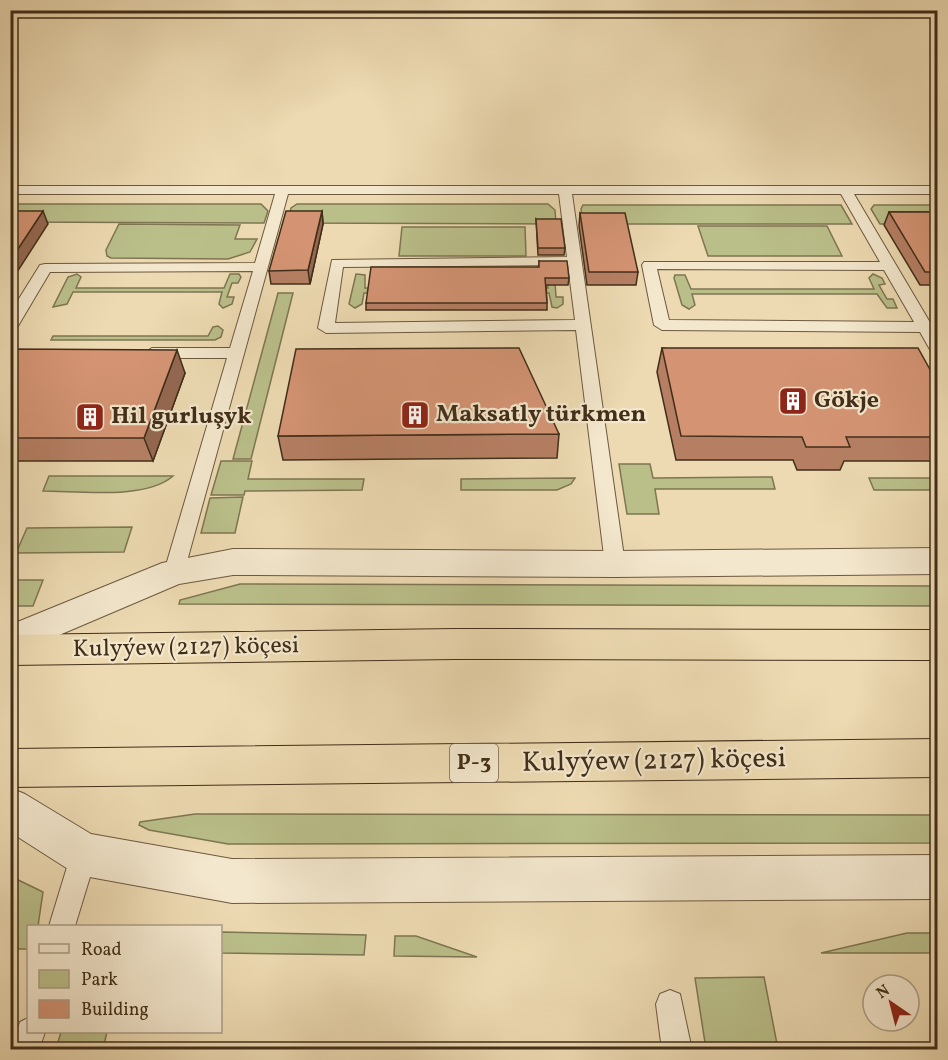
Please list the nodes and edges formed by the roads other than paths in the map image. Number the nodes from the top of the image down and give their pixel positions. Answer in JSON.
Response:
{"nodes":[{"id":1,"x":10,"y":190,"type":"edge"},
{"id":2,"x":283,"y":190,"type":"junction"},
{"id":3,"x":565,"y":190,"type":"junction"},
{"id":4,"x":845,"y":190,"type":"junction"},
{"id":5,"x":938,"y":190,"type":"edge"},
{"id":6,"x":574,"y":261,"type":"junction"},
{"id":7,"x":889,"y":266,"type":"junction"},
{"id":8,"x":261,"y":267,"type":"junction"},
{"id":9,"x":583,"y":325,"type":"junction"},
{"id":10,"x":10,"y":326,"type":"edge"},
{"id":11,"x":924,"y":327,"type":"junction"},
{"id":12,"x":938,"y":350,"type":"edge"},
{"id":13,"x":141,"y":353,"type":"edge"},
{"id":14,"x":237,"y":353,"type":"junction"},
{"id":15,"x":938,"y":561,"type":"edge"},
{"id":16,"x":615,"y":564,"type":"junction"},
{"id":17,"x":174,"y":572,"type":"junction"},
{"id":18,"x":10,"y":641,"type":"edge"},
{"id":19,"x":938,"y":645,"type":"edge"},
{"id":20,"x":10,"y":651,"type":"edge"},
{"id":21,"x":938,"y":758,"type":"edge"},
{"id":22,"x":10,"y":768,"type":"edge"},
{"id":23,"x":10,"y":808,"type":"edge"},
{"id":24,"x":84,"y":854,"type":"junction"},
{"id":25,"x":938,"y":877,"type":"edge"},
{"id":26,"x":63,"y":925,"type":"edge"},
{"id":27,"x":670,"y":1004,"type":"dead end"},
{"id":28,"x":30,"y":1033,"type":"edge"},
{"id":29,"x":24,"y":1050,"type":"edge"},
{"id":30,"x":677,"y":1050,"type":"edge"}],
"edges":[{"from":1,"to":2,"type":"lane"},
{"from":2,"to":3,"type":"lane"},
{"from":2,"to":8,"type":"lane"},
{"from":3,"to":4,"type":"lane"},
{"from":3,"to":6,"type":"lane"},
{"from":4,"to":5,"type":"lane"},
{"from":4,"to":7,"type":"lane"},
{"from":6,"to":9,"type":"lane"},
{"from":6,"to":9,"type":"lane"},
{"from":7,"to":11,"type":"lane"},
{"from":7,"to":11,"type":"lane"},
{"from":8,"to":10,"type":"lane"},
{"from":8,"to":14,"type":"lane"},
{"from":9,"to":16,"type":"lane"},
{"from":11,"to":12,"type":"lane"},
{"from":13,"to":14,"type":"lane"},
{"from":14,"to":17,"type":"lane"},
{"from":15,"to":16,"type":"street"},
{"from":16,"to":17,"type":"street"},
{"from":17,"to":18,"type":"street"},
{"from":19,"to":20,"type":"highway","name":"Kulyýew (2127) köçesi"},
{"from":21,"to":22,"type":"highway","name":"Kulyýew (2127) köçesi","number":"P-3"},
{"from":23,"to":24,"type":"street"},
{"from":24,"to":25,"type":"street"},
{"from":24,"to":26,"type":"lane"},
{"from":27,"to":30,"type":"lane"},
{"from":28,"to":29,"type":"lane"}]}
